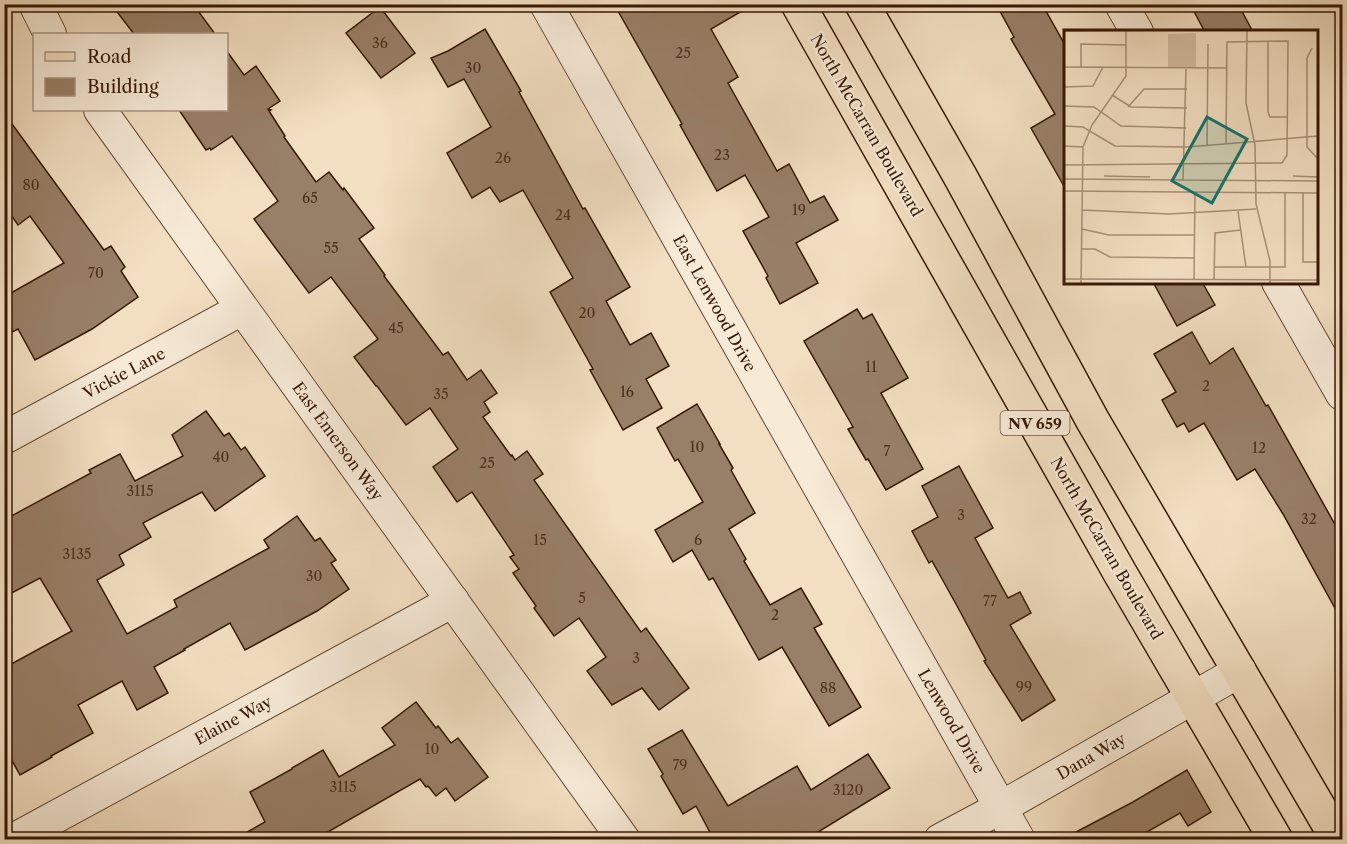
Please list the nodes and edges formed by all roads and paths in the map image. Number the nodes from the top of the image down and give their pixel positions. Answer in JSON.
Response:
{"nodes":[{"id":1,"x":35,"y":4,"type":"edge"},
{"id":2,"x":546,"y":4,"type":"edge"},
{"id":3,"x":798,"y":4,"type":"edge"},
{"id":4,"x":862,"y":4,"type":"edge"},
{"id":5,"x":1121,"y":4,"type":"edge"},
{"id":6,"x":1136,"y":30,"type":"edge"},
{"id":7,"x":50,"y":33,"type":"edge"},
{"id":8,"x":101,"y":111,"type":"edge"},
{"id":9,"x":1280,"y":284,"type":"edge"},
{"id":10,"x":243,"y":309,"type":"junction"},
{"id":11,"x":1332,"y":351,"type":"edge"},
{"id":12,"x":1342,"y":394,"type":"edge"},
{"id":13,"x":4,"y":438,"type":"edge"},
{"id":14,"x":453,"y":601,"type":"junction"},
{"id":15,"x":884,"y":602,"type":"joint"},
{"id":16,"x":1240,"y":671,"type":"junction"},
{"id":17,"x":1194,"y":698,"type":"junction"},
{"id":18,"x":1000,"y":808,"type":"junction"},
{"id":19,"x":13,"y":840,"type":"edge"},
{"id":20,"x":624,"y":840,"type":"edge"},
{"id":21,"x":940,"y":840,"type":"edge"},
{"id":22,"x":1019,"y":840,"type":"edge"},
{"id":23,"x":1276,"y":840,"type":"edge"},
{"id":24,"x":1338,"y":840,"type":"edge"}],
"edges":[{"from":1,"to":7,"type":"street"},
{"from":2,"to":15,"type":"street","name":"East Lenwood Drive"},
{"from":3,"to":17,"type":"main road","name":"North McCarran Boulevard","number":"NV 659"},
{"from":4,"to":16,"type":"main road","number":"NV 659"},
{"from":5,"to":6,"type":"street"},
{"from":8,"to":10,"type":"street","name":"East Emerson Way"},
{"from":9,"to":11,"type":"street"},
{"from":10,"to":13,"type":"street","name":"Vickie Lane"},
{"from":10,"to":14,"type":"street","name":"East Emerson Way"},
{"from":11,"to":12,"type":"street"},
{"from":14,"to":19,"type":"street","name":"Elaine Way"},
{"from":14,"to":20,"type":"street","name":"East Emerson Way"},
{"from":15,"to":18,"type":"street","name":"Lenwood Drive"},
{"from":16,"to":17,"type":"street","name":"Dana Way"},
{"from":16,"to":24,"type":"main road","number":"NV 659"},
{"from":17,"to":18,"type":"street","name":"Dana Way"},
{"from":17,"to":23,"type":"main road","name":"North McCarran Boulevard","number":"NV 659"},
{"from":18,"to":21,"type":"street","name":"Dana Way"},
{"from":18,"to":22,"type":"street","name":"Lenwood Drive"}]}
